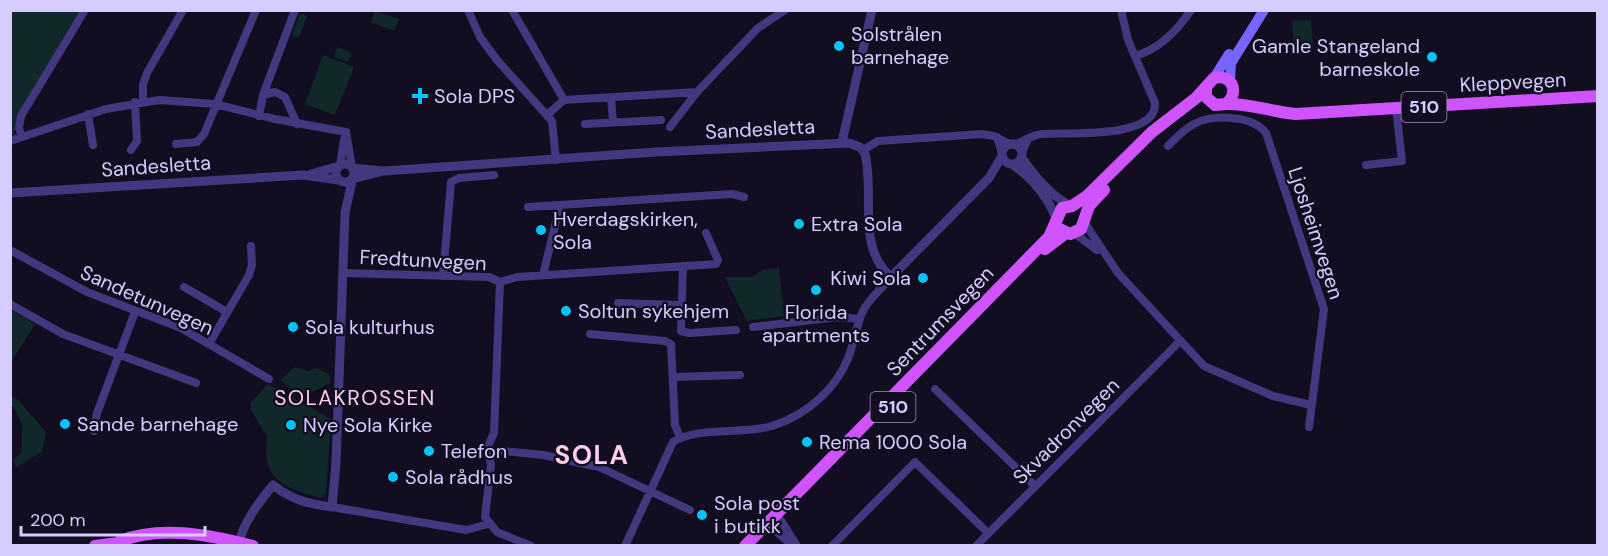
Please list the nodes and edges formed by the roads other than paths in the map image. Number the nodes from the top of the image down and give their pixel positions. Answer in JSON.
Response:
{"nodes":[{"id":1,"x":85,"y":10,"type":"edge"},
{"id":2,"x":183,"y":10,"type":"edge"},
{"id":3,"x":256,"y":10,"type":"edge"},
{"id":4,"x":295,"y":10,"type":"edge"},
{"id":5,"x":468,"y":10,"type":"edge"},
{"id":6,"x":512,"y":10,"type":"edge"},
{"id":7,"x":785,"y":10,"type":"edge"},
{"id":8,"x":872,"y":10,"type":"edge"},
{"id":9,"x":1121,"y":10,"type":"edge"},
{"id":10,"x":1191,"y":10,"type":"edge"},
{"id":11,"x":1257,"y":10,"type":"edge"},
{"id":12,"x":1264,"y":10,"type":"edge"},
{"id":13,"x":1135,"y":56,"type":"junction"},
{"id":14,"x":1210,"y":82,"type":"junction"},
{"id":15,"x":1231,"y":83,"type":"junction"},
{"id":16,"x":697,"y":92,"type":"junction"},
{"id":17,"x":263,"y":95,"type":"junction"},
{"id":18,"x":1598,"y":96,"type":"edge"},
{"id":19,"x":611,"y":98,"type":"junction"},
{"id":20,"x":564,"y":100,"type":"junction"},
{"id":21,"x":139,"y":102,"type":"junction"},
{"id":22,"x":215,"y":104,"type":"junction"},
{"id":23,"x":1252,"y":104,"type":"junction"},
{"id":24,"x":1221,"y":105,"type":"junction"},
{"id":25,"x":1396,"y":108,"type":"junction"},
{"id":26,"x":88,"y":114,"type":"junction"},
{"id":27,"x":548,"y":114,"type":"junction"},
{"id":28,"x":259,"y":116,"type":"junction"},
{"id":29,"x":661,"y":120,"type":"dead end"},
{"id":30,"x":613,"y":121,"type":"junction"},
{"id":31,"x":297,"y":124,"type":"junction"},
{"id":32,"x":585,"y":124,"type":"dead end"},
{"id":33,"x":670,"y":127,"type":"dead end"},
{"id":34,"x":346,"y":132,"type":"junction"},
{"id":35,"x":22,"y":137,"type":"junction"},
{"id":36,"x":997,"y":137,"type":"junction"},
{"id":37,"x":10,"y":141,"type":"edge"},
{"id":38,"x":842,"y":142,"type":"junction"},
{"id":39,"x":176,"y":144,"type":"dead end"},
{"id":40,"x":93,"y":145,"type":"dead end"},
{"id":41,"x":1168,"y":146,"type":"dead end"},
{"id":42,"x":131,"y":150,"type":"dead end"},
{"id":43,"x":863,"y":150,"type":"junction"},
{"id":44,"x":1017,"y":150,"type":"junction"},
{"id":45,"x":1002,"y":154,"type":"junction"},
{"id":46,"x":556,"y":160,"type":"junction"},
{"id":47,"x":1012,"y":165,"type":"junction"},
{"id":48,"x":1366,"y":165,"type":"dead end"},
{"id":49,"x":339,"y":166,"type":"junction"},
{"id":50,"x":352,"y":167,"type":"junction"},
{"id":51,"x":384,"y":171,"type":"junction"},
{"id":52,"x":494,"y":175,"type":"dead end"},
{"id":53,"x":303,"y":176,"type":"junction"},
{"id":54,"x":989,"y":178,"type":"junction"},
{"id":55,"x":339,"y":180,"type":"junction"},
{"id":56,"x":352,"y":180,"type":"junction"},
{"id":57,"x":10,"y":193,"type":"edge"},
{"id":58,"x":744,"y":197,"type":"dead end"},
{"id":59,"x":560,"y":206,"type":"junction"},
{"id":60,"x":1071,"y":206,"type":"junction"},
{"id":61,"x":528,"y":207,"type":"dead end"},
{"id":62,"x":345,"y":213,"type":"junction"},
{"id":63,"x":1057,"y":220,"type":"junction"},
{"id":64,"x":1084,"y":220,"type":"junction"},
{"id":65,"x":706,"y":233,"type":"dead end"},
{"id":66,"x":1070,"y":233,"type":"junction"},
{"id":67,"x":251,"y":246,"type":"dead end"},
{"id":68,"x":10,"y":250,"type":"edge"},
{"id":69,"x":1107,"y":259,"type":"junction"},
{"id":70,"x":683,"y":267,"type":"junction"},
{"id":71,"x":344,"y":273,"type":"junction"},
{"id":72,"x":543,"y":275,"type":"junction"},
{"id":73,"x":443,"y":276,"type":"junction"},
{"id":74,"x":891,"y":277,"type":"junction"},
{"id":75,"x":500,"y":282,"type":"junction"},
{"id":76,"x":184,"y":287,"type":"dead end"},
{"id":77,"x":618,"y":303,"type":"dead end"},
{"id":78,"x":10,"y":304,"type":"edge"},
{"id":79,"x":680,"y":305,"type":"junction"},
{"id":80,"x":135,"y":312,"type":"junction"},
{"id":81,"x":227,"y":312,"type":"junction"},
{"id":82,"x":860,"y":319,"type":"junction"},
{"id":83,"x":753,"y":327,"type":"dead end"},
{"id":84,"x":736,"y":330,"type":"dead end"},
{"id":85,"x":590,"y":334,"type":"dead end"},
{"id":86,"x":1180,"y":341,"type":"junction"},
{"id":87,"x":209,"y":344,"type":"junction"},
{"id":88,"x":120,"y":356,"type":"junction"},
{"id":89,"x":740,"y":375,"type":"dead end"},
{"id":90,"x":674,"y":377,"type":"junction"},
{"id":91,"x":269,"y":379,"type":"dead end"},
{"id":92,"x":196,"y":383,"type":"dead end"},
{"id":93,"x":935,"y":389,"type":"dead end"},
{"id":94,"x":1311,"y":405,"type":"junction"},
{"id":95,"x":1309,"y":427,"type":"dead end"},
{"id":96,"x":94,"y":431,"type":"dead end"},
{"id":97,"x":680,"y":437,"type":"junction"},
{"id":98,"x":488,"y":450,"type":"junction"},
{"id":99,"x":1035,"y":486,"type":"junction"},
{"id":100,"x":651,"y":491,"type":"junction"},
{"id":101,"x":332,"y":507,"type":"junction"},
{"id":102,"x":690,"y":510,"type":"dead end"},
{"id":103,"x":774,"y":522,"type":"junction"},
{"id":104,"x":488,"y":524,"type":"junction"},
{"id":105,"x":988,"y":533,"type":"junction"},
{"id":106,"x":120,"y":541,"type":"junction"},
{"id":107,"x":244,"y":544,"type":"edge"},
{"id":108,"x":95,"y":546,"type":"edge"},
{"id":109,"x":226,"y":546,"type":"edge"},
{"id":110,"x":531,"y":546,"type":"edge"},
{"id":111,"x":626,"y":546,"type":"edge"},
{"id":112,"x":745,"y":546,"type":"edge"},
{"id":113,"x":755,"y":546,"type":"edge"},
{"id":114,"x":795,"y":546,"type":"edge"},
{"id":115,"x":832,"y":546,"type":"edge"},
{"id":116,"x":976,"y":546,"type":"edge"}],
"edges":[{"from":1,"to":35,"type":"street"},
{"from":2,"to":21,"type":"street"},
{"from":3,"to":22,"type":"street"},
{"from":4,"to":17,"type":"street"},
{"from":5,"to":27,"type":"street"},
{"from":6,"to":20,"type":"street"},
{"from":7,"to":16,"type":"street"},
{"from":8,"to":38,"type":"street"},
{"from":9,"to":13,"type":"street"},
{"from":10,"to":13,"type":"street"},
{"from":11,"to":14,"type":"main road"},
{"from":12,"to":15,"type":"main road"},
{"from":13,"to":44,"type":"street"},
{"from":14,"to":15,"type":"main road"},
{"from":14,"to":24,"type":"main road"},
{"from":14,"to":60,"type":"main road","name":"Sentrumsvegen","number":"510"},
{"from":15,"to":23,"type":"main road","name":"Kleppvegen","number":"510"},
{"from":15,"to":24,"type":"main road"},
{"from":16,"to":19,"type":"street"},
{"from":16,"to":33,"type":"street"},
{"from":17,"to":28,"type":"street"},
{"from":17,"to":31,"type":"street"},
{"from":18,"to":25,"type":"main road","name":"Kleppvegen","number":"510"},
{"from":19,"to":20,"type":"street"},
{"from":19,"to":30,"type":"street"},
{"from":20,"to":27,"type":"street"},
{"from":21,"to":22,"type":"street"},
{"from":21,"to":26,"type":"street"},
{"from":21,"to":42,"type":"street"},
{"from":22,"to":28,"type":"street"},
{"from":22,"to":39,"type":"street"},
{"from":23,"to":24,"type":"main road","name":"Kleppvegen","number":"510"},
{"from":23,"to":25,"type":"main road","name":"Kleppvegen","number":"510"},
{"from":24,"to":64,"type":"main road","name":"Sentrumsvegen","number":"510"},
{"from":25,"to":48,"type":"street"},
{"from":26,"to":35,"type":"street"},
{"from":26,"to":40,"type":"street"},
{"from":27,"to":46,"type":"street"},
{"from":28,"to":31,"type":"street"},
{"from":29,"to":30,"type":"street"},
{"from":30,"to":32,"type":"street"},
{"from":31,"to":34,"type":"street"},
{"from":34,"to":49,"type":"street"},
{"from":34,"to":50,"type":"street"},
{"from":35,"to":37,"type":"street"},
{"from":36,"to":43,"type":"street"},
{"from":36,"to":44,"type":"street"},
{"from":36,"to":45,"type":"street"},
{"from":38,"to":43,"type":"street","name":"Sandesletta"},
{"from":38,"to":46,"type":"street","name":"Sandesletta"},
{"from":41,"to":94,"type":"street","name":"Ljosheimvegen"},
{"from":43,"to":74,"type":"street"},
{"from":44,"to":45,"type":"street"},
{"from":44,"to":47,"type":"street"},
{"from":44,"to":60,"type":"street"},
{"from":45,"to":47,"type":"street"},
{"from":45,"to":54,"type":"street"},
{"from":46,"to":51,"type":"street","name":"Sandesletta"},
{"from":47,"to":54,"type":"street"},
{"from":47,"to":63,"type":"street"},
{"from":49,"to":50,"type":"street","name":"Sandesletta"},
{"from":49,"to":53,"type":"street","name":"Sandesletta"},
{"from":49,"to":55,"type":"street"},
{"from":50,"to":51,"type":"street","name":"Sandesletta"},
{"from":50,"to":56,"type":"street"},
{"from":51,"to":56,"type":"street","name":"Sandesletta"},
{"from":52,"to":73,"type":"street"},
{"from":53,"to":55,"type":"street","name":"Sandesletta"},
{"from":53,"to":57,"type":"street","name":"Sandesletta"},
{"from":54,"to":74,"type":"street"},
{"from":55,"to":56,"type":"street","name":"Sandesletta"},
{"from":55,"to":62,"type":"street"},
{"from":56,"to":62,"type":"street"},
{"from":58,"to":59,"type":"street"},
{"from":59,"to":61,"type":"street"},
{"from":59,"to":72,"type":"street"},
{"from":60,"to":63,"type":"main road","name":"Sentrumsvegen","number":"510"},
{"from":60,"to":64,"type":"main road"},
{"from":62,"to":71,"type":"street"},
{"from":63,"to":66,"type":"main road"},
{"from":63,"to":103,"type":"main road","name":"Sentrumsvegen","number":"510"},
{"from":64,"to":66,"type":"main road","name":"Sentrumsvegen","number":"510"},
{"from":64,"to":69,"type":"street"},
{"from":65,"to":70,"type":"street","name":"Fredtunvegen"},
{"from":66,"to":69,"type":"street"},
{"from":66,"to":103,"type":"main road","name":"Sentrumsvegen","number":"510"},
{"from":67,"to":81,"type":"street"},
{"from":68,"to":80,"type":"street","name":"Sandetunvegen"},
{"from":69,"to":86,"type":"street"},
{"from":70,"to":72,"type":"street","name":"Fredtunvegen"},
{"from":70,"to":79,"type":"street"},
{"from":71,"to":73,"type":"street","name":"Fredtunvegen"},
{"from":71,"to":101,"type":"street"},
{"from":72,"to":75,"type":"street","name":"Fredtunvegen"},
{"from":73,"to":75,"type":"street","name":"Fredtunvegen"},
{"from":74,"to":82,"type":"street"},
{"from":75,"to":98,"type":"street"},
{"from":76,"to":81,"type":"street"},
{"from":77,"to":79,"type":"street"},
{"from":78,"to":88,"type":"street"},
{"from":79,"to":84,"type":"street"},
{"from":80,"to":87,"type":"street","name":"Sandetunvegen"},
{"from":80,"to":88,"type":"street"},
{"from":81,"to":87,"type":"street"},
{"from":82,"to":83,"type":"street"},
{"from":82,"to":97,"type":"street"},
{"from":85,"to":90,"type":"street"},
{"from":86,"to":94,"type":"street"},
{"from":86,"to":99,"type":"street","name":"Skvadronvegen"},
{"from":87,"to":91,"type":"street","name":"Sandetunvegen"},
{"from":88,"to":92,"type":"street"},
{"from":88,"to":96,"type":"street"},
{"from":89,"to":90,"type":"street"},
{"from":90,"to":97,"type":"street"},
{"from":93,"to":99,"type":"street"},
{"from":94,"to":95,"type":"street","name":"Ljosheimvegen"},
{"from":97,"to":100,"type":"street"},
{"from":98,"to":100,"type":"street"},
{"from":98,"to":104,"type":"street"},
{"from":99,"to":105,"type":"street","name":"Skvadronvegen"},
{"from":100,"to":102,"type":"street"},
{"from":100,"to":111,"type":"street"},
{"from":101,"to":104,"type":"street"},
{"from":101,"to":107,"type":"street"},
{"from":103,"to":112,"type":"main road","name":"Sentrumsvegen","number":"510"},
{"from":103,"to":113,"type":"main road","name":"Sentrumsvegen","number":"510"},
{"from":103,"to":114,"type":"street"},
{"from":103,"to":114,"type":"street"},
{"from":104,"to":110,"type":"street"},
{"from":105,"to":115,"type":"street"},
{"from":105,"to":116,"type":"street","name":"Skvadronvegen"},
{"from":106,"to":107,"type":"main road"},
{"from":106,"to":108,"type":"main road"},
{"from":106,"to":109,"type":"main road"}]}
